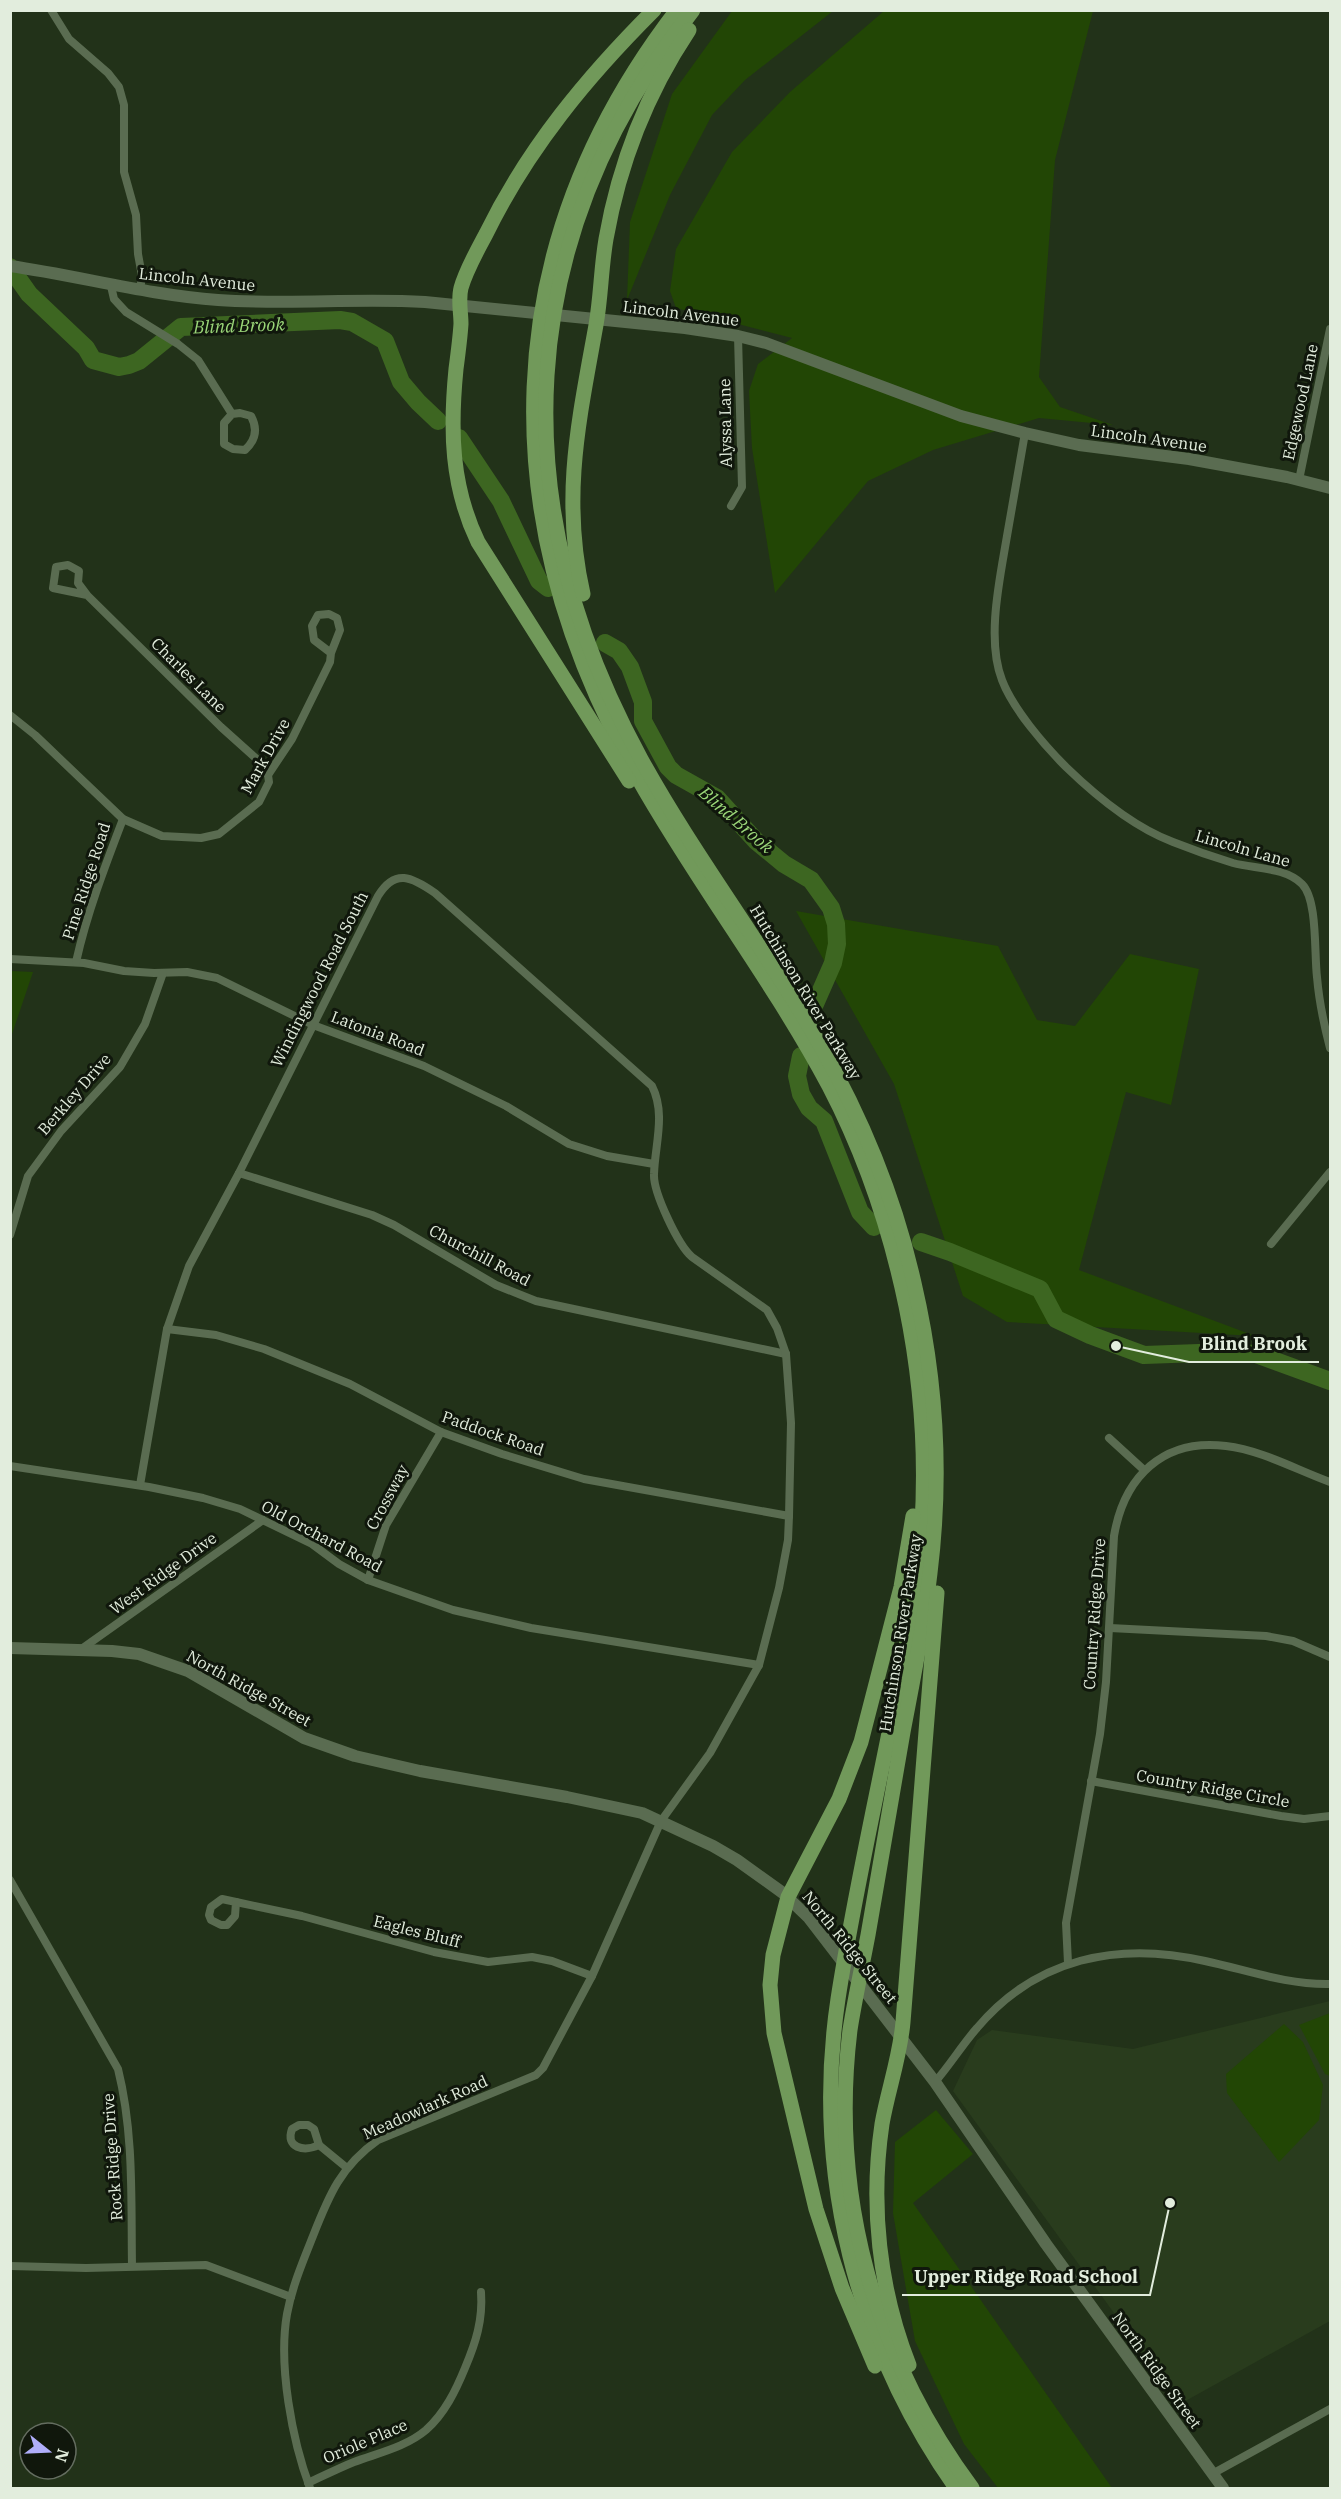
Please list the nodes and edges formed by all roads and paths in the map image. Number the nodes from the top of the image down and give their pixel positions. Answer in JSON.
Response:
{"nodes":[{"id":1,"x":51,"y":10,"type":"edge"},
{"id":2,"x":654,"y":10,"type":"edge"},
{"id":3,"x":677,"y":10,"type":"edge"},
{"id":4,"x":693,"y":10,"type":"edge"},
{"id":5,"x":703,"y":10,"type":"edge"},
{"id":6,"x":10,"y":266,"type":"edge"},
{"id":7,"x":553,"y":282,"type":"junction"},
{"id":8,"x":111,"y":286,"type":"junction"},
{"id":9,"x":140,"y":290,"type":"junction"},
{"id":10,"x":460,"y":306,"type":"junction"},
{"id":11,"x":597,"y":319,"type":"junction"},
{"id":12,"x":1330,"y":329,"type":"edge"},
{"id":13,"x":738,"y":336,"type":"junction"},
{"id":14,"x":543,"y":344,"type":"junction"},
{"id":15,"x":232,"y":414,"type":"junction"},
{"id":16,"x":1025,"y":433,"type":"junction"},
{"id":17,"x":1299,"y":480,"type":"junction"},
{"id":18,"x":1330,"y":488,"type":"edge"},
{"id":19,"x":731,"y":506,"type":"dead end"},
{"id":20,"x":87,"y":596,"type":"junction"},
{"id":21,"x":331,"y":653,"type":"junction"},
{"id":22,"x":617,"y":710,"type":"junction"},
{"id":23,"x":10,"y":715,"type":"edge"},
{"id":24,"x":268,"y":775,"type":"junction"},
{"id":25,"x":123,"y":819,"type":"junction"},
{"id":26,"x":710,"y":894,"type":"junction"},
{"id":27,"x":10,"y":959,"type":"edge"},
{"id":28,"x":76,"y":962,"type":"junction"},
{"id":29,"x":163,"y":973,"type":"junction"},
{"id":30,"x":314,"y":1025,"type":"junction"},
{"id":31,"x":1330,"y":1048,"type":"edge"},
{"id":32,"x":654,"y":1164,"type":"junction"},
{"id":33,"x":1330,"y":1172,"type":"edge"},
{"id":34,"x":238,"y":1173,"type":"junction"},
{"id":35,"x":12,"y":1224,"type":"edge"},
{"id":36,"x":10,"y":1235,"type":"edge"},
{"id":37,"x":1271,"y":1244,"type":"dead end"},
{"id":38,"x":167,"y":1329,"type":"junction"},
{"id":39,"x":786,"y":1354,"type":"junction"},
{"id":40,"x":918,"y":1378,"type":"junction"},
{"id":41,"x":441,"y":1432,"type":"junction"},
{"id":42,"x":1109,"y":1438,"type":"dead end"},
{"id":43,"x":935,"y":1445,"type":"junction"},
{"id":44,"x":10,"y":1466,"type":"edge"},
{"id":45,"x":1144,"y":1470,"type":"junction"},
{"id":46,"x":1330,"y":1482,"type":"edge"},
{"id":47,"x":140,"y":1485,"type":"junction"},
{"id":48,"x":789,"y":1515,"type":"junction"},
{"id":49,"x":264,"y":1520,"type":"junction"},
{"id":50,"x":368,"y":1580,"type":"junction"},
{"id":51,"x":1110,"y":1628,"type":"junction"},
{"id":52,"x":10,"y":1648,"type":"edge"},
{"id":53,"x":80,"y":1650,"type":"junction"},
{"id":54,"x":1330,"y":1657,"type":"edge"},
{"id":55,"x":759,"y":1665,"type":"junction"},
{"id":56,"x":1091,"y":1781,"type":"junction"},
{"id":57,"x":1330,"y":1816,"type":"edge"},
{"id":58,"x":661,"y":1821,"type":"junction"},
{"id":59,"x":10,"y":1880,"type":"edge"},
{"id":60,"x":788,"y":1897,"type":"junction"},
{"id":61,"x":236,"y":1902,"type":"dead end"},
{"id":62,"x":1068,"y":1963,"type":"junction"},
{"id":63,"x":592,"y":1976,"type":"junction"},
{"id":64,"x":1330,"y":1984,"type":"edge"},
{"id":65,"x":902,"y":2039,"type":"junction"},
{"id":66,"x":935,"y":2082,"type":"junction"},
{"id":67,"x":319,"y":2145,"type":"dead end"},
{"id":68,"x":347,"y":2168,"type":"junction"},
{"id":69,"x":10,"y":2266,"type":"edge"},
{"id":70,"x":132,"y":2266,"type":"junction"},
{"id":71,"x":481,"y":2292,"type":"dead end"},
{"id":72,"x":291,"y":2297,"type":"junction"},
{"id":73,"x":1330,"y":2409,"type":"edge"},
{"id":74,"x":1212,"y":2474,"type":"junction"},
{"id":75,"x":309,"y":2486,"type":"edge"},
{"id":76,"x":956,"y":2488,"type":"edge"},
{"id":77,"x":971,"y":2488,"type":"edge"},
{"id":78,"x":1223,"y":2488,"type":"edge"}],
"edges":[{"from":1,"to":9,"type":"street"},
{"from":2,"to":10,"type":"highway"},
{"from":3,"to":7,"type":"highway","name":"Hutchinson River Parkway"},
{"from":4,"to":7,"type":"highway","name":"Hutchinson River Parkway"},
{"from":5,"to":11,"type":"highway"},
{"from":6,"to":8,"type":"street","name":"Lincoln Avenue"},
{"from":7,"to":14,"type":"highway","name":"Hutchinson River Parkway"},
{"from":8,"to":9,"type":"street","name":"Lincoln Avenue"},
{"from":8,"to":15,"type":"street"},
{"from":9,"to":10,"type":"street","name":"Lincoln Avenue"},
{"from":10,"to":11,"type":"street","name":"Lincoln Avenue"},
{"from":10,"to":26,"type":"highway"},
{"from":11,"to":13,"type":"street","name":"Lincoln Avenue"},
{"from":11,"to":22,"type":"highway"},
{"from":12,"to":17,"type":"street","name":"Edgewood Lane"},
{"from":13,"to":16,"type":"street","name":"Lincoln Avenue"},
{"from":13,"to":19,"type":"street","name":"Alyssa Lane"},
{"from":14,"to":22,"type":"highway","name":"Hutchinson River Parkway"},
{"from":14,"to":26,"type":"highway","name":"Hutchinson River Parkway"},
{"from":15,"to":15,"type":"street"},
{"from":16,"to":17,"type":"street","name":"Lincoln Avenue"},
{"from":16,"to":31,"type":"street","name":"Lincoln Lane"},
{"from":17,"to":18,"type":"street","name":"Lincoln Avenue"},
{"from":20,"to":20,"type":"street","name":"Charles Lane"},
{"from":20,"to":24,"type":"street","name":"Charles Lane"},
{"from":21,"to":21,"type":"street","name":"Mark Drive"},
{"from":21,"to":24,"type":"street","name":"Mark Drive"},
{"from":22,"to":43,"type":"highway","name":"Hutchinson River Parkway"},
{"from":23,"to":25,"type":"street","name":"Pine Ridge Road"},
{"from":24,"to":25,"type":"street","name":"Mark Drive"},
{"from":25,"to":28,"type":"street","name":"Pine Ridge Road"},
{"from":26,"to":40,"type":"highway","name":"Hutchinson River Parkway"},
{"from":27,"to":28,"type":"street","name":"Latonia Road"},
{"from":28,"to":29,"type":"street","name":"Latonia Road"},
{"from":29,"to":30,"type":"street","name":"Latonia Road"},
{"from":29,"to":35,"type":"street","name":"Berkley Drive"},
{"from":30,"to":32,"type":"street","name":"Latonia Road"},
{"from":30,"to":32,"type":"street","name":"Windingwood Road South"},
{"from":30,"to":34,"type":"street","name":"Windingwood Road South"},
{"from":32,"to":39,"type":"street","name":"Meadowlark Road"},
{"from":33,"to":37,"type":"street"},
{"from":34,"to":38,"type":"street","name":"Windingwood Road South"},
{"from":34,"to":39,"type":"street","name":"Churchill Road"},
{"from":35,"to":36,"type":"street","name":"Berkley Drive"},
{"from":38,"to":41,"type":"street","name":"Paddock Road"},
{"from":38,"to":47,"type":"street","name":"Windingwood Road South"},
{"from":39,"to":48,"type":"street","name":"Meadowlark Road"},
{"from":40,"to":60,"type":"highway"},
{"from":40,"to":76,"type":"highway","name":"Hutchinson River Parkway"},
{"from":41,"to":48,"type":"street","name":"Paddock Road"},
{"from":41,"to":50,"type":"street","name":"Crossway"},
{"from":42,"to":45,"type":"street"},
{"from":43,"to":65,"type":"highway"},
{"from":43,"to":77,"type":"highway","name":"Hutchinson River Parkway"},
{"from":44,"to":47,"type":"street","name":"Old Orchard Road"},
{"from":45,"to":46,"type":"street","name":"Country Ridge Drive"},
{"from":45,"to":51,"type":"street","name":"Country Ridge Drive"},
{"from":47,"to":49,"type":"street","name":"Old Orchard Road"},
{"from":48,"to":55,"type":"street","name":"Meadowlark Road"},
{"from":49,"to":50,"type":"street","name":"Old Orchard Road"},
{"from":49,"to":53,"type":"street","name":"West Ridge Drive"},
{"from":50,"to":55,"type":"street","name":"Old Orchard Road"},
{"from":51,"to":54,"type":"street"},
{"from":51,"to":56,"type":"street","name":"Country Ridge Drive"},
{"from":52,"to":53,"type":"street","name":"North Ridge Street"},
{"from":53,"to":58,"type":"street","name":"North Ridge Street"},
{"from":55,"to":58,"type":"street","name":"Meadowlark Road"},
{"from":56,"to":57,"type":"street","name":"Country Ridge Circle"},
{"from":56,"to":62,"type":"street","name":"Country Ridge Drive"},
{"from":58,"to":60,"type":"street","name":"North Ridge Street"},
{"from":58,"to":63,"type":"street","name":"Meadowlark Road"},
{"from":59,"to":70,"type":"street","name":"Rock Ridge Drive"},
{"from":60,"to":65,"type":"street","name":"North Ridge Street"},
{"from":60,"to":76,"type":"highway"},
{"from":61,"to":63,"type":"street","name":"Eagles Bluff"},
{"from":62,"to":64,"type":"street"},
{"from":62,"to":66,"type":"street"},
{"from":63,"to":68,"type":"street","name":"Meadowlark Road"},
{"from":65,"to":66,"type":"street","name":"North Ridge Street"},
{"from":65,"to":77,"type":"highway"},
{"from":66,"to":74,"type":"street","name":"North Ridge Street"},
{"from":67,"to":68,"type":"street"},
{"from":68,"to":72,"type":"street","name":"Meadowlark Road"},
{"from":69,"to":70,"type":"street"},
{"from":70,"to":72,"type":"street"},
{"from":71,"to":75,"type":"street","name":"Oriole Place"},
{"from":72,"to":75,"type":"street","name":"Meadowlark Road"},
{"from":73,"to":74,"type":"street"},
{"from":74,"to":78,"type":"street","name":"North Ridge Street"}]}
